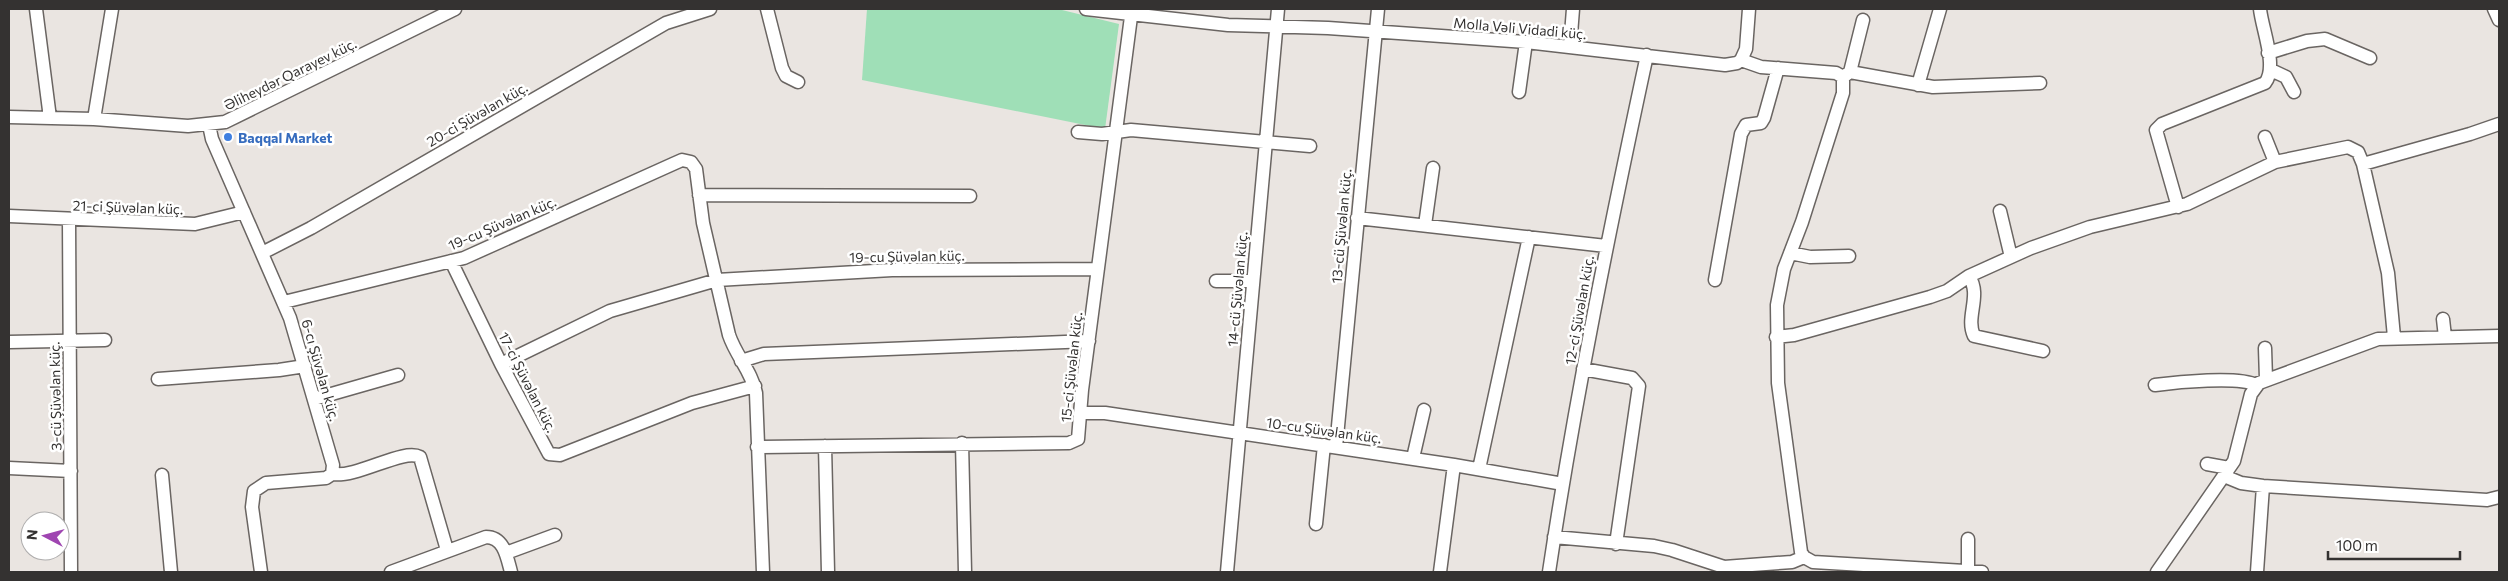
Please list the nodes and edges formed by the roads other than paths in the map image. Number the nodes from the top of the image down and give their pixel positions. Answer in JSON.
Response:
{"nodes":[{"id":1,"x":36,"y":9,"type":"edge"},
{"id":2,"x":112,"y":9,"type":"edge"},
{"id":3,"x":455,"y":9,"type":"edge"},
{"id":4,"x":710,"y":9,"type":"edge"},
{"id":5,"x":767,"y":9,"type":"edge"},
{"id":6,"x":1086,"y":9,"type":"edge"},
{"id":7,"x":1278,"y":9,"type":"edge"},
{"id":8,"x":1378,"y":9,"type":"edge"},
{"id":9,"x":1573,"y":9,"type":"edge"},
{"id":10,"x":1749,"y":9,"type":"edge"},
{"id":11,"x":1940,"y":9,"type":"edge"},
{"id":12,"x":2260,"y":9,"type":"edge"},
{"id":13,"x":2494,"y":9,"type":"edge"},
{"id":14,"x":1131,"y":12,"type":"edge"},
{"id":15,"x":1864,"y":20,"type":"dead end"},
{"id":16,"x":2499,"y":20,"type":"edge"},
{"id":17,"x":1276,"y":27,"type":"junction"},
{"id":18,"x":1376,"y":31,"type":"junction"},
{"id":19,"x":1526,"y":42,"type":"junction"},
{"id":20,"x":1570,"y":47,"type":"junction"},
{"id":21,"x":2268,"y":53,"type":"junction"},
{"id":22,"x":1647,"y":55,"type":"junction"},
{"id":23,"x":2370,"y":58,"type":"dead end"},
{"id":24,"x":1741,"y":60,"type":"junction"},
{"id":25,"x":1778,"y":68,"type":"junction"},
{"id":26,"x":2271,"y":70,"type":"junction"},
{"id":27,"x":1847,"y":74,"type":"junction"},
{"id":28,"x":798,"y":82,"type":"dead end"},
{"id":29,"x":2040,"y":83,"type":"dead end"},
{"id":30,"x":1918,"y":85,"type":"junction"},
{"id":31,"x":1519,"y":92,"type":"dead end"},
{"id":32,"x":2294,"y":92,"type":"dead end"},
{"id":33,"x":9,"y":117,"type":"edge"},
{"id":34,"x":50,"y":118,"type":"junction"},
{"id":35,"x":94,"y":119,"type":"junction"},
{"id":36,"x":2499,"y":124,"type":"edge"},
{"id":37,"x":209,"y":126,"type":"junction"},
{"id":38,"x":1078,"y":132,"type":"dead end"},
{"id":39,"x":1115,"y":132,"type":"junction"},
{"id":40,"x":2264,"y":137,"type":"dead end"},
{"id":41,"x":1265,"y":142,"type":"junction"},
{"id":42,"x":1310,"y":146,"type":"dead end"},
{"id":43,"x":2275,"y":162,"type":"junction"},
{"id":44,"x":2363,"y":164,"type":"junction"},
{"id":45,"x":1433,"y":168,"type":"dead end"},
{"id":46,"x":699,"y":194,"type":"junction"},
{"id":47,"x":970,"y":196,"type":"dead end"},
{"id":48,"x":2178,"y":207,"type":"junction"},
{"id":49,"x":2000,"y":211,"type":"dead end"},
{"id":50,"x":244,"y":212,"type":"junction"},
{"id":51,"x":9,"y":216,"type":"edge"},
{"id":52,"x":1357,"y":218,"type":"junction"},
{"id":53,"x":69,"y":220,"type":"junction"},
{"id":54,"x":1425,"y":225,"type":"junction"},
{"id":55,"x":1529,"y":238,"type":"junction"},
{"id":56,"x":1606,"y":246,"type":"junction"},
{"id":57,"x":262,"y":252,"type":"junction"},
{"id":58,"x":1790,"y":253,"type":"junction"},
{"id":59,"x":1849,"y":256,"type":"dead end"},
{"id":60,"x":2011,"y":257,"type":"junction"},
{"id":61,"x":451,"y":262,"type":"junction"},
{"id":62,"x":1098,"y":269,"type":"junction"},
{"id":63,"x":1969,"y":276,"type":"junction"},
{"id":64,"x":717,"y":280,"type":"junction"},
{"id":65,"x":1715,"y":280,"type":"dead end"},
{"id":66,"x":1216,"y":281,"type":"dead end"},
{"id":67,"x":1253,"y":281,"type":"junction"},
{"id":68,"x":284,"y":302,"type":"junction"},
{"id":69,"x":2443,"y":319,"type":"dead end"},
{"id":70,"x":1776,"y":336,"type":"junction"},
{"id":71,"x":2499,"y":336,"type":"edge"},
{"id":72,"x":2394,"y":337,"type":"junction"},
{"id":73,"x":2445,"y":337,"type":"junction"},
{"id":74,"x":69,"y":340,"type":"junction"},
{"id":75,"x":104,"y":340,"type":"dead end"},
{"id":76,"x":1089,"y":341,"type":"junction"},
{"id":77,"x":9,"y":342,"type":"edge"},
{"id":78,"x":2265,"y":348,"type":"dead end"},
{"id":79,"x":2043,"y":351,"type":"dead end"},
{"id":80,"x":742,"y":361,"type":"junction"},
{"id":81,"x":501,"y":364,"type":"junction"},
{"id":82,"x":304,"y":366,"type":"junction"},
{"id":83,"x":1583,"y":370,"type":"junction"},
{"id":84,"x":398,"y":375,"type":"dead end"},
{"id":85,"x":158,"y":379,"type":"dead end"},
{"id":86,"x":2261,"y":382,"type":"junction"},
{"id":87,"x":2155,"y":385,"type":"dead end"},
{"id":88,"x":755,"y":386,"type":"junction"},
{"id":89,"x":314,"y":400,"type":"junction"},
{"id":90,"x":1424,"y":410,"type":"dead end"},
{"id":91,"x":1080,"y":413,"type":"junction"},
{"id":92,"x":1240,"y":433,"type":"junction"},
{"id":93,"x":962,"y":443,"type":"junction"},
{"id":94,"x":826,"y":446,"type":"junction"},
{"id":95,"x":1330,"y":446,"type":"junction"},
{"id":96,"x":757,"y":447,"type":"junction"},
{"id":97,"x":1413,"y":458,"type":"junction"},
{"id":98,"x":2207,"y":464,"type":"dead end"},
{"id":99,"x":1454,"y":465,"type":"junction"},
{"id":100,"x":9,"y":468,"type":"edge"},
{"id":101,"x":1479,"y":469,"type":"junction"},
{"id":102,"x":71,"y":471,"type":"junction"},
{"id":103,"x":2227,"y":472,"type":"junction"},
{"id":104,"x":332,"y":474,"type":"junction"},
{"id":105,"x":162,"y":475,"type":"dead end"},
{"id":106,"x":1563,"y":484,"type":"junction"},
{"id":107,"x":2263,"y":486,"type":"junction"},
{"id":108,"x":2499,"y":497,"type":"edge"},
{"id":109,"x":1316,"y":524,"type":"dead end"},
{"id":110,"x":555,"y":535,"type":"dead end"},
{"id":111,"x":1554,"y":537,"type":"junction"},
{"id":112,"x":1968,"y":539,"type":"dead end"},
{"id":113,"x":1616,"y":544,"type":"junction"},
{"id":114,"x":447,"y":550,"type":"junction"},
{"id":115,"x":506,"y":553,"type":"junction"},
{"id":116,"x":1804,"y":557,"type":"junction"},
{"id":117,"x":1968,"y":571,"type":"edge"},
{"id":118,"x":71,"y":572,"type":"edge"},
{"id":119,"x":171,"y":572,"type":"edge"},
{"id":120,"x":261,"y":572,"type":"edge"},
{"id":121,"x":391,"y":572,"type":"edge"},
{"id":122,"x":511,"y":572,"type":"edge"},
{"id":123,"x":762,"y":572,"type":"edge"},
{"id":124,"x":828,"y":572,"type":"edge"},
{"id":125,"x":965,"y":572,"type":"edge"},
{"id":126,"x":1228,"y":572,"type":"edge"},
{"id":127,"x":1440,"y":572,"type":"edge"},
{"id":128,"x":1549,"y":572,"type":"edge"},
{"id":129,"x":1982,"y":572,"type":"edge"},
{"id":130,"x":2157,"y":572,"type":"edge"},
{"id":131,"x":2256,"y":572,"type":"edge"}],
"edges":[{"from":1,"to":34,"type":"street"},
{"from":2,"to":35,"type":"street"},
{"from":3,"to":37,"type":"street","name":"Əliheydər Qarayev küç."},
{"from":4,"to":57,"type":"street","name":"20-ci Şüvəlan küç."},
{"from":5,"to":28,"type":"street"},
{"from":6,"to":14,"type":"street","name":"Molla Vəli Vidadi küç."},
{"from":7,"to":17,"type":"street","name":"14-cü Şüvəlan küç."},
{"from":8,"to":18,"type":"street","name":"13-cü Şüvəlan küç."},
{"from":9,"to":20,"type":"street"},
{"from":10,"to":24,"type":"street"},
{"from":11,"to":30,"type":"street"},
{"from":12,"to":21,"type":"street"},
{"from":13,"to":16,"type":"street"},
{"from":14,"to":17,"type":"street","name":"Molla Vəli Vidadi küç."},
{"from":14,"to":39,"type":"street","name":"15-ci Şüvəlan küç."},
{"from":15,"to":27,"type":"street"},
{"from":17,"to":18,"type":"street","name":"Molla Vəli Vidadi küç."},
{"from":17,"to":41,"type":"street","name":"14-cü Şüvəlan küç."},
{"from":18,"to":19,"type":"street","name":"Molla Vəli Vidadi küç."},
{"from":18,"to":52,"type":"street","name":"13-cü Şüvəlan küç."},
{"from":19,"to":20,"type":"street","name":"Molla Vəli Vidadi küç."},
{"from":19,"to":31,"type":"street"},
{"from":20,"to":22,"type":"street","name":"Molla Vəli Vidadi küç."},
{"from":21,"to":23,"type":"street"},
{"from":21,"to":26,"type":"street"},
{"from":22,"to":24,"type":"street","name":"Molla Vəli Vidadi küç."},
{"from":22,"to":56,"type":"street","name":"12-ci Şüvəlan küç."},
{"from":24,"to":25,"type":"street"},
{"from":25,"to":27,"type":"street"},
{"from":25,"to":65,"type":"street"},
{"from":26,"to":32,"type":"street"},
{"from":26,"to":48,"type":"street"},
{"from":27,"to":30,"type":"street"},
{"from":27,"to":58,"type":"street"},
{"from":29,"to":30,"type":"street"},
{"from":33,"to":34,"type":"street","name":"Əliheydər Qarayev küç."},
{"from":34,"to":35,"type":"street","name":"Əliheydər Qarayev küç."},
{"from":35,"to":37,"type":"street","name":"Əliheydər Qarayev küç."},
{"from":36,"to":44,"type":"street"},
{"from":37,"to":50,"type":"street","name":"6-cı Şüvəlan küç."},
{"from":38,"to":39,"type":"street"},
{"from":39,"to":41,"type":"street"},
{"from":39,"to":62,"type":"street","name":"15-ci Şüvəlan küç."},
{"from":40,"to":43,"type":"street"},
{"from":41,"to":42,"type":"street"},
{"from":41,"to":67,"type":"street","name":"14-cü Şüvəlan küç."},
{"from":43,"to":44,"type":"street"},
{"from":43,"to":48,"type":"street"},
{"from":44,"to":72,"type":"street"},
{"from":45,"to":54,"type":"street"},
{"from":46,"to":47,"type":"street"},
{"from":46,"to":61,"type":"street","name":"19-cu Şüvəlan küç."},
{"from":46,"to":64,"type":"street","name":"19-cu Şüvəlan küç."},
{"from":48,"to":60,"type":"street"},
{"from":49,"to":60,"type":"street"},
{"from":50,"to":53,"type":"street","name":"21-ci Şüvəlan küç."},
{"from":50,"to":57,"type":"street","name":"6-cı Şüvəlan küç."},
{"from":51,"to":53,"type":"street","name":"21-ci Şüvəlan küç."},
{"from":52,"to":54,"type":"street"},
{"from":52,"to":95,"type":"street","name":"13-cü Şüvəlan küç."},
{"from":53,"to":74,"type":"street","name":"3-cü Şüvəlan küç."},
{"from":54,"to":55,"type":"street"},
{"from":55,"to":56,"type":"street"},
{"from":55,"to":101,"type":"street"},
{"from":56,"to":83,"type":"street","name":"12-ci Şüvəlan küç."},
{"from":57,"to":68,"type":"street","name":"6-cı Şüvəlan küç."},
{"from":58,"to":59,"type":"street"},
{"from":58,"to":70,"type":"street"},
{"from":60,"to":63,"type":"street"},
{"from":61,"to":68,"type":"street","name":"19-cu Şüvəlan küç."},
{"from":61,"to":81,"type":"street","name":"17-ci Şüvəlan küç."},
{"from":62,"to":64,"type":"street","name":"19-cu Şüvəlan küç."},
{"from":62,"to":76,"type":"street","name":"15-ci Şüvəlan küç."},
{"from":63,"to":70,"type":"street"},
{"from":63,"to":79,"type":"street"},
{"from":64,"to":80,"type":"street","name":"19-cu Şüvəlan küç."},
{"from":64,"to":81,"type":"street","name":"19-cu Şüvəlan küç."},
{"from":66,"to":67,"type":"street"},
{"from":67,"to":92,"type":"street","name":"14-cü Şüvəlan küç."},
{"from":68,"to":82,"type":"street","name":"6-cı Şüvəlan küç."},
{"from":69,"to":73,"type":"street"},
{"from":70,"to":116,"type":"street"},
{"from":71,"to":73,"type":"street"},
{"from":72,"to":73,"type":"street"},
{"from":72,"to":86,"type":"street"},
{"from":74,"to":75,"type":"street"},
{"from":74,"to":77,"type":"street"},
{"from":74,"to":102,"type":"street","name":"3-cü Şüvəlan küç."},
{"from":76,"to":80,"type":"street"},
{"from":76,"to":91,"type":"street","name":"15-ci Şüvəlan küç."},
{"from":78,"to":86,"type":"street"},
{"from":80,"to":88,"type":"street","name":"19-cu Şüvəlan küç."},
{"from":81,"to":88,"type":"street","name":"17-ci Şüvəlan küç."},
{"from":82,"to":85,"type":"street"},
{"from":82,"to":89,"type":"street","name":"6-cı Şüvəlan küç."},
{"from":83,"to":106,"type":"street","name":"12-ci Şüvəlan küç."},
{"from":83,"to":113,"type":"street"},
{"from":84,"to":89,"type":"street"},
{"from":86,"to":87,"type":"street"},
{"from":86,"to":103,"type":"street"},
{"from":88,"to":96,"type":"street","name":"19-cu Şüvəlan küç."},
{"from":89,"to":104,"type":"street","name":"6-cı Şüvəlan küç."},
{"from":90,"to":97,"type":"street"},
{"from":91,"to":92,"type":"street","name":"10-cu Şüvəlan küç."},
{"from":91,"to":93,"type":"street","name":"15-ci Şüvəlan küç."},
{"from":92,"to":95,"type":"street","name":"10-cu Şüvəlan küç."},
{"from":92,"to":126,"type":"street","name":"14-cü Şüvəlan küç."},
{"from":93,"to":94,"type":"street","name":"15-ci Şüvəlan küç."},
{"from":93,"to":125,"type":"street"},
{"from":94,"to":96,"type":"street","name":"15-ci Şüvəlan küç."},
{"from":94,"to":124,"type":"street"},
{"from":95,"to":97,"type":"street","name":"10-cu Şüvəlan küç."},
{"from":95,"to":109,"type":"street","name":"13-cü Şüvəlan küç."},
{"from":96,"to":123,"type":"street","name":"19-cu Şüvəlan küç."},
{"from":97,"to":99,"type":"street","name":"10-cu Şüvəlan küç."},
{"from":98,"to":103,"type":"street"},
{"from":99,"to":101,"type":"street","name":"10-cu Şüvəlan küç."},
{"from":99,"to":127,"type":"street"},
{"from":100,"to":102,"type":"street"},
{"from":101,"to":106,"type":"street","name":"10-cu Şüvəlan küç."},
{"from":102,"to":118,"type":"street","name":"3-cü Şüvəlan küç."},
{"from":103,"to":107,"type":"street"},
{"from":103,"to":130,"type":"street"},
{"from":104,"to":114,"type":"street"},
{"from":104,"to":120,"type":"street"},
{"from":105,"to":119,"type":"street"},
{"from":106,"to":111,"type":"street","name":"12-ci Şüvəlan küç."},
{"from":107,"to":108,"type":"street"},
{"from":107,"to":131,"type":"street"},
{"from":110,"to":115,"type":"street"},
{"from":111,"to":113,"type":"street"},
{"from":111,"to":128,"type":"street","name":"12-ci Şüvəlan küç."},
{"from":112,"to":117,"type":"street"},
{"from":113,"to":116,"type":"street"},
{"from":114,"to":115,"type":"street"},
{"from":114,"to":121,"type":"street"},
{"from":115,"to":122,"type":"street"},
{"from":116,"to":117,"type":"street"},
{"from":117,"to":129,"type":"street"}]}
